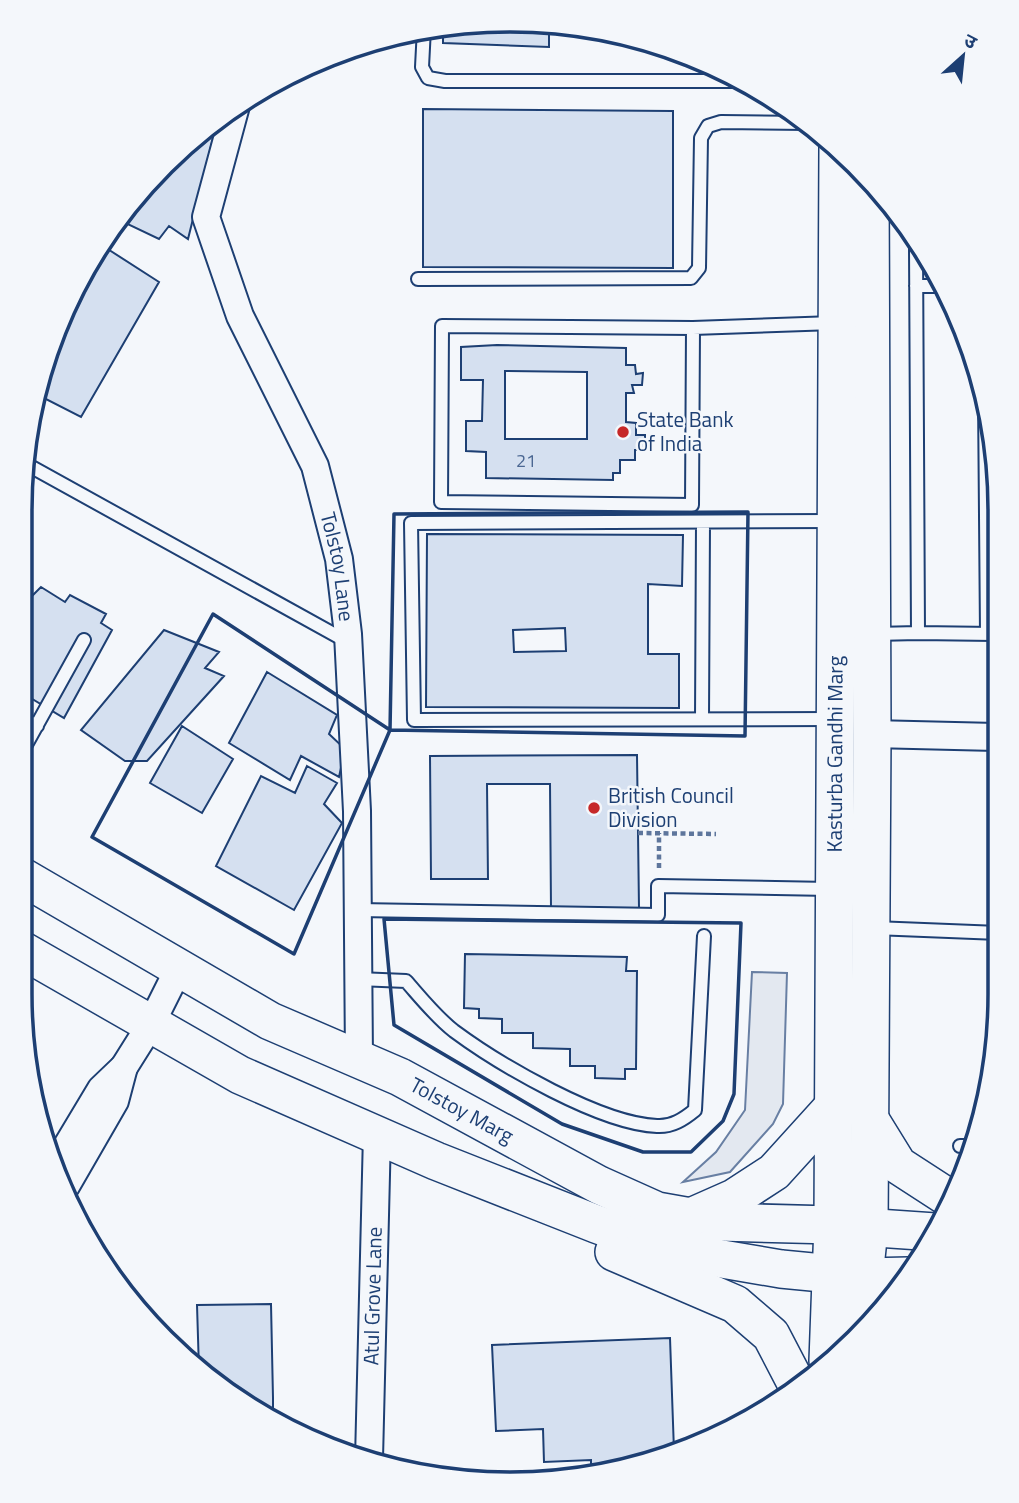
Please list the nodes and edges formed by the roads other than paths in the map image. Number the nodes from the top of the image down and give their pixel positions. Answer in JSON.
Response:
{"nodes":[{"id":1,"x":423,"y":40,"type":"edge"},
{"id":2,"x":721,"y":81,"type":"edge"},
{"id":3,"x":232,"y":121,"type":"edge"},
{"id":4,"x":790,"y":123,"type":"edge"},
{"id":5,"x":838,"y":163,"type":"edge"},
{"id":6,"x":870,"y":195,"type":"edge"},
{"id":7,"x":916,"y":259,"type":"edge"},
{"id":8,"x":418,"y":279,"type":"dead end"},
{"id":9,"x":916,"y":286,"type":"junction"},
{"id":10,"x":931,"y":286,"type":"edge"},
{"id":11,"x":838,"y":323,"type":"junction"},
{"id":12,"x":693,"y":328,"type":"junction"},
{"id":13,"x":34,"y":468,"type":"edge"},
{"id":14,"x":987,"y":495,"type":"edge"},
{"id":15,"x":837,"y":522,"type":"junction"},
{"id":16,"x":703,"y":523,"type":"junction"},
{"id":17,"x":988,"y":539,"type":"edge"},
{"id":18,"x":918,"y":633,"type":"junction"},
{"id":19,"x":872,"y":634,"type":"junction"},
{"id":20,"x":988,"y":634,"type":"edge"},
{"id":21,"x":84,"y":640,"type":"dead end"},
{"id":22,"x":348,"y":642,"type":"junction"},
{"id":23,"x":702,"y":719,"type":"junction"},
{"id":24,"x":836,"y":719,"type":"junction"},
{"id":25,"x":32,"y":723,"type":"edge"},
{"id":26,"x":37,"y":726,"type":"junction"},
{"id":27,"x":872,"y":734,"type":"junction"},
{"id":28,"x":32,"y":735,"type":"edge"},
{"id":29,"x":988,"y":737,"type":"edge"},
{"id":30,"x":32,"y":882,"type":"edge"},
{"id":31,"x":835,"y":889,"type":"junction"},
{"id":32,"x":358,"y":910,"type":"junction"},
{"id":33,"x":870,"y":928,"type":"junction"},
{"id":34,"x":988,"y":933,"type":"edge"},
{"id":35,"x":705,"y":936,"type":"dead end"},
{"id":36,"x":32,"y":956,"type":"edge"},
{"id":37,"x":179,"y":968,"type":"junction"},
{"id":38,"x":358,"y":979,"type":"junction"},
{"id":39,"x":151,"y":1024,"type":"junction"},
{"id":40,"x":359,"y":1060,"type":"junction"},
{"id":41,"x":124,"y":1067,"type":"junction"},
{"id":42,"x":834,"y":1107,"type":"junction"},
{"id":43,"x":869,"y":1118,"type":"junction"},
{"id":44,"x":377,"y":1134,"type":"junction"},
{"id":45,"x":60,"y":1155,"type":"edge"},
{"id":46,"x":436,"y":1161,"type":"junction"},
{"id":47,"x":70,"y":1180,"type":"edge"},
{"id":48,"x":943,"y":1194,"type":"edge"},
{"id":49,"x":690,"y":1217,"type":"junction"},
{"id":50,"x":833,"y":1226,"type":"junction"},
{"id":51,"x":869,"y":1229,"type":"junction"},
{"id":52,"x":924,"y":1231,"type":"edge"},
{"id":53,"x":847,"y":1274,"type":"junction"},
{"id":54,"x":895,"y":1276,"type":"edge"},
{"id":55,"x":860,"y":1318,"type":"edge"},
{"id":56,"x":831,"y":1347,"type":"edge"},
{"id":57,"x":793,"y":1378,"type":"edge"},
{"id":58,"x":369,"y":1450,"type":"edge"}],
"edges":[{"from":1,"to":2,"type":"lane"},
{"from":3,"to":22,"type":"street","name":"Tolstoy Lane"},
{"from":4,"to":8,"type":"lane"},
{"from":5,"to":11,"type":"main road","name":"Kasturba Gandhi Marg"},
{"from":6,"to":19,"type":"main road","name":"Kasturba Gandhi Marg"},
{"from":7,"to":9,"type":"lane"},
{"from":9,"to":10,"type":"lane"},
{"from":9,"to":18,"type":"lane"},
{"from":11,"to":12,"type":"lane"},
{"from":11,"to":15,"type":"main road","name":"Kasturba Gandhi Marg"},
{"from":12,"to":12,"type":"lane"},
{"from":13,"to":22,"type":"lane"},
{"from":14,"to":17,"type":"lane"},
{"from":15,"to":16,"type":"lane"},
{"from":15,"to":24,"type":"main road","name":"Kasturba Gandhi Marg"},
{"from":16,"to":23,"type":"lane"},
{"from":16,"to":23,"type":"lane"},
{"from":18,"to":19,"type":"lane"},
{"from":18,"to":20,"type":"lane"},
{"from":19,"to":27,"type":"main road","name":"Kasturba Gandhi Marg"},
{"from":21,"to":26,"type":"lane"},
{"from":22,"to":32,"type":"street","name":"Tolstoy Lane"},
{"from":23,"to":24,"type":"lane"},
{"from":24,"to":31,"type":"main road","name":"Kasturba Gandhi Marg"},
{"from":25,"to":26,"type":"lane"},
{"from":26,"to":28,"type":"lane"},
{"from":27,"to":29,"type":"street"},
{"from":27,"to":33,"type":"main road","name":"Kasturba Gandhi Marg"},
{"from":30,"to":37,"type":"main road","name":"Tolstoy Marg"},
{"from":31,"to":32,"type":"lane"},
{"from":31,"to":42,"type":"main road","name":"Kasturba Gandhi Marg"},
{"from":32,"to":38,"type":"street","name":"Tolstoy Lane"},
{"from":33,"to":34,"type":"lane"},
{"from":33,"to":43,"type":"main road","name":"Kasturba Gandhi Marg"},
{"from":35,"to":38,"type":"lane"},
{"from":36,"to":39,"type":"main road"},
{"from":37,"to":39,"type":"street"},
{"from":37,"to":40,"type":"main road","name":"Tolstoy Marg"},
{"from":38,"to":40,"type":"street","name":"Tolstoy Lane"},
{"from":39,"to":41,"type":"street"},
{"from":39,"to":44,"type":"main road"},
{"from":40,"to":49,"type":"main road","name":"Tolstoy Marg"},
{"from":41,"to":45,"type":"street"},
{"from":41,"to":47,"type":"street"},
{"from":42,"to":49,"type":"main road"},
{"from":42,"to":50,"type":"main road","name":"Kasturba Gandhi Marg"},
{"from":43,"to":48,"type":"main road"},
{"from":43,"to":51,"type":"main road","name":"Kasturba Gandhi Marg"},
{"from":44,"to":46,"type":"main road"},
{"from":44,"to":58,"type":"street","name":"Atul Grove Lane"},
{"from":46,"to":53,"type":"main road"},
{"from":46,"to":57,"type":"main road"},
{"from":49,"to":50,"type":"main road","name":"Tolstoy Marg"},
{"from":50,"to":51,"type":"main road","name":"Tolstoy Marg"},
{"from":50,"to":53,"type":"main road","name":"Kasturba Gandhi Marg"},
{"from":51,"to":52,"type":"main road","name":"Tolstoy Marg"},
{"from":51,"to":53,"type":"main road","name":"Kasturba Gandhi Marg"},
{"from":53,"to":54,"type":"main road"},
{"from":53,"to":55,"type":"main road","name":"Kasturba Gandhi Marg"},
{"from":53,"to":56,"type":"main road","name":"Kasturba Gandhi Marg"}]}
